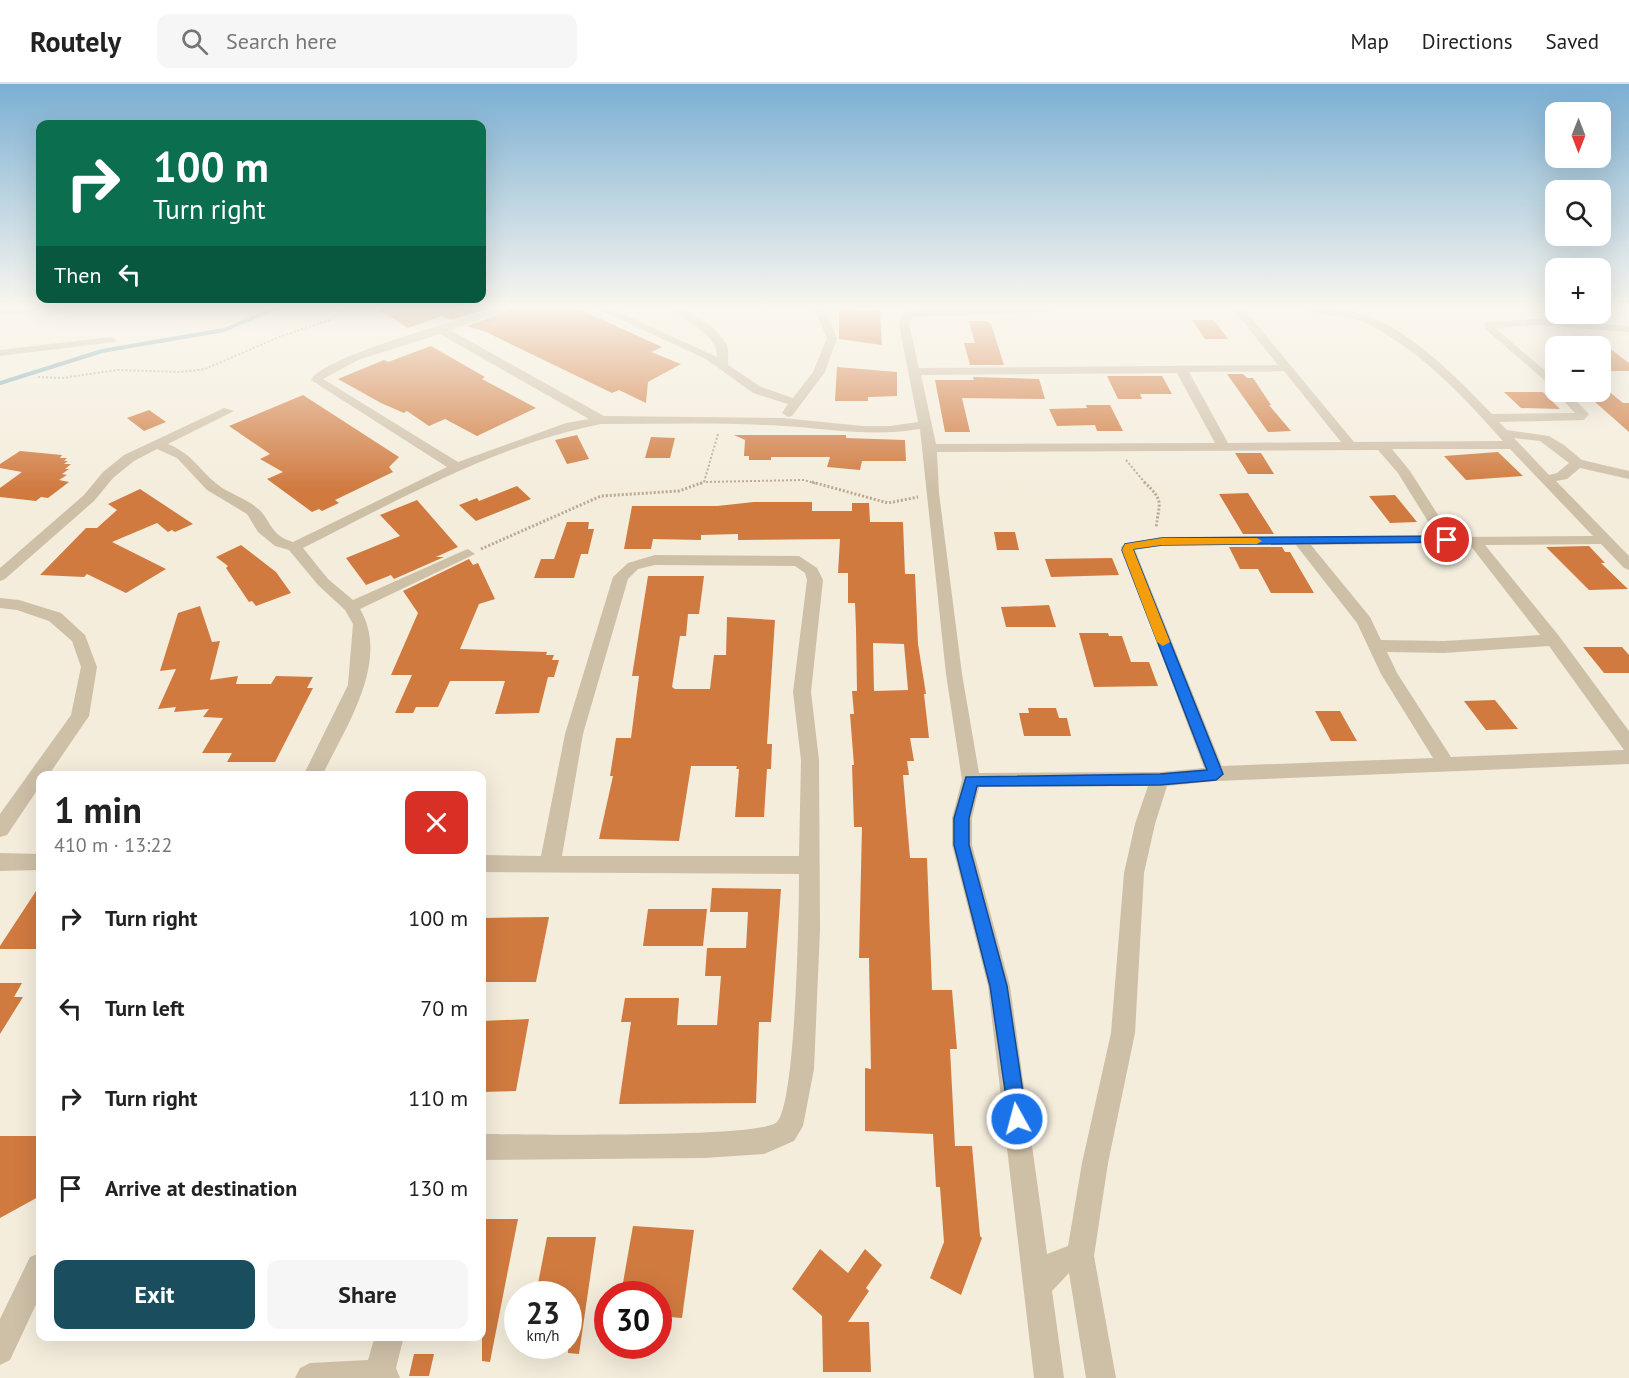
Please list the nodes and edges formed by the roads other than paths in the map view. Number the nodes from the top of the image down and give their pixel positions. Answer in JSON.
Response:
{"nodes":[{"id":1,"x":330,"y":369,"type":"edge"},
{"id":2,"x":511,"y":369,"type":"edge"},
{"id":3,"x":726,"y":369,"type":"edge"},
{"id":4,"x":820,"y":369,"type":"edge"},
{"id":5,"x":1147,"y":369,"type":"edge"},
{"id":6,"x":1181,"y":369,"type":"edge"},
{"id":7,"x":1288,"y":369,"type":"edge"},
{"id":8,"x":1437,"y":369,"type":"edge"},
{"id":9,"x":916,"y":372,"type":"joint"},
{"id":10,"x":794,"y":402,"type":"junction"},
{"id":11,"x":1572,"y":402,"type":"edge"},
{"id":12,"x":228,"y":411,"type":"dead end"},
{"id":13,"x":1489,"y":418,"type":"junction"},
{"id":14,"x":601,"y":420,"type":"junction"},
{"id":15,"x":783,"y":422,"type":"junction"},
{"id":16,"x":926,"y":424,"type":"junction"},
{"id":17,"x":1504,"y":434,"type":"junction"},
{"id":18,"x":157,"y":444,"type":"junction"},
{"id":19,"x":1349,"y":444,"type":"junction"},
{"id":20,"x":1223,"y":445,"type":"junction"},
{"id":21,"x":1513,"y":445,"type":"junction"},
{"id":22,"x":1382,"y":446,"type":"junction"},
{"id":23,"x":930,"y":448,"type":"junction"},
{"id":24,"x":1577,"y":463,"type":"junction"},
{"id":25,"x":457,"y":467,"type":"junction"},
{"id":26,"x":1629,"y":475,"type":"edge"},
{"id":27,"x":1545,"y":480,"type":"junction"},
{"id":28,"x":1447,"y":540,"type":"junction"},
{"id":29,"x":1604,"y":540,"type":"junction"},
{"id":30,"x":1301,"y":541,"type":"junction"},
{"id":31,"x":1474,"y":541,"type":"junction"},
{"id":32,"x":294,"y":547,"type":"junction"},
{"id":33,"x":468,"y":554,"type":"road end"},
{"id":34,"x":1629,"y":565,"type":"edge"},
{"id":35,"x":0,"y":576,"type":"edge"},
{"id":36,"x":0,"y":603,"type":"edge"},
{"id":37,"x":351,"y":607,"type":"junction"},
{"id":38,"x":1553,"y":640,"type":"junction"},
{"id":39,"x":1376,"y":646,"type":"junction"},
{"id":40,"x":1629,"y":746,"type":"edge"},
{"id":41,"x":1629,"y":757,"type":"edge"},
{"id":42,"x":1446,"y":764,"type":"junction"},
{"id":43,"x":41,"y":771,"type":"edge"},
{"id":44,"x":314,"y":771,"type":"edge"},
{"id":45,"x":1216,"y":774,"type":"junction"},
{"id":46,"x":36,"y":778,"type":"edge"},
{"id":47,"x":1160,"y":779,"type":"junction"},
{"id":48,"x":971,"y":780,"type":"junction"},
{"id":49,"x":0,"y":829,"type":"edge"},
{"id":50,"x":0,"y":862,"type":"edge"},
{"id":51,"x":36,"y":862,"type":"edge"},
{"id":52,"x":486,"y":864,"type":"edge"},
{"id":53,"x":549,"y":865,"type":"junction"},
{"id":54,"x":811,"y":866,"type":"junction"},
{"id":55,"x":486,"y":1147,"type":"edge"},
{"id":56,"x":1080,"y":1256,"type":"junction"},
{"id":57,"x":36,"y":1275,"type":"edge"},
{"id":58,"x":1039,"y":1285,"type":"junction"},
{"id":59,"x":389,"y":1341,"type":"edge"},
{"id":60,"x":0,"y":1350,"type":"edge"},
{"id":61,"x":382,"y":1376,"type":"edge"},
{"id":62,"x":310,"y":1378,"type":"edge"},
{"id":63,"x":1049,"y":1378,"type":"edge"},
{"id":64,"x":1101,"y":1378,"type":"edge"}],
"edges":[{"from":1,"to":25,"type":"street"},
{"from":2,"to":14,"type":"street"},
{"from":3,"to":10,"type":"street"},
{"from":4,"to":10,"type":"street"},
{"from":5,"to":9,"type":"street"},
{"from":6,"to":20,"type":"street"},
{"from":7,"to":19,"type":"street"},
{"from":8,"to":13,"type":"street"},
{"from":9,"to":16,"type":"street"},
{"from":10,"to":15,"type":"street"},
{"from":11,"to":13,"type":"street"},
{"from":12,"to":18,"type":"street"},
{"from":13,"to":17,"type":"street"},
{"from":14,"to":15,"type":"street"},
{"from":14,"to":25,"type":"street"},
{"from":15,"to":16,"type":"street"},
{"from":16,"to":23,"type":"street"},
{"from":17,"to":21,"type":"street"},
{"from":17,"to":24,"type":"street"},
{"from":18,"to":32,"type":"street"},
{"from":18,"to":35,"type":"street"},
{"from":19,"to":20,"type":"street"},
{"from":19,"to":22,"type":"street"},
{"from":20,"to":23,"type":"street"},
{"from":21,"to":22,"type":"street"},
{"from":21,"to":27,"type":"street"},
{"from":22,"to":28,"type":"street"},
{"from":23,"to":48,"type":"street"},
{"from":24,"to":26,"type":"street"},
{"from":24,"to":27,"type":"street"},
{"from":25,"to":32,"type":"street"},
{"from":27,"to":29,"type":"street"},
{"from":28,"to":30,"type":"street"},
{"from":28,"to":31,"type":"street"},
{"from":29,"to":31,"type":"street"},
{"from":29,"to":34,"type":"street"},
{"from":30,"to":39,"type":"street"},
{"from":30,"to":45,"type":"street"},
{"from":31,"to":38,"type":"street"},
{"from":32,"to":37,"type":"street"},
{"from":33,"to":37,"type":"street"},
{"from":36,"to":43,"type":"street"},
{"from":37,"to":44,"type":"street"},
{"from":38,"to":39,"type":"street"},
{"from":38,"to":40,"type":"street"},
{"from":39,"to":42,"type":"street"},
{"from":41,"to":42,"type":"street"},
{"from":42,"to":45,"type":"street"},
{"from":45,"to":47,"type":"street"},
{"from":46,"to":49,"type":"street"},
{"from":47,"to":48,"type":"street"},
{"from":47,"to":56,"type":"street"},
{"from":48,"to":58,"type":"street"},
{"from":50,"to":51,"type":"street"},
{"from":52,"to":53,"type":"street"},
{"from":53,"to":54,"type":"street"},
{"from":53,"to":54,"type":"street"},
{"from":54,"to":55,"type":"street"},
{"from":56,"to":58,"type":"street"},
{"from":56,"to":64,"type":"street"},
{"from":57,"to":60,"type":"street"},
{"from":58,"to":63,"type":"street"},
{"from":59,"to":61,"type":"street"},
{"from":61,"to":62,"type":"street"}]}
